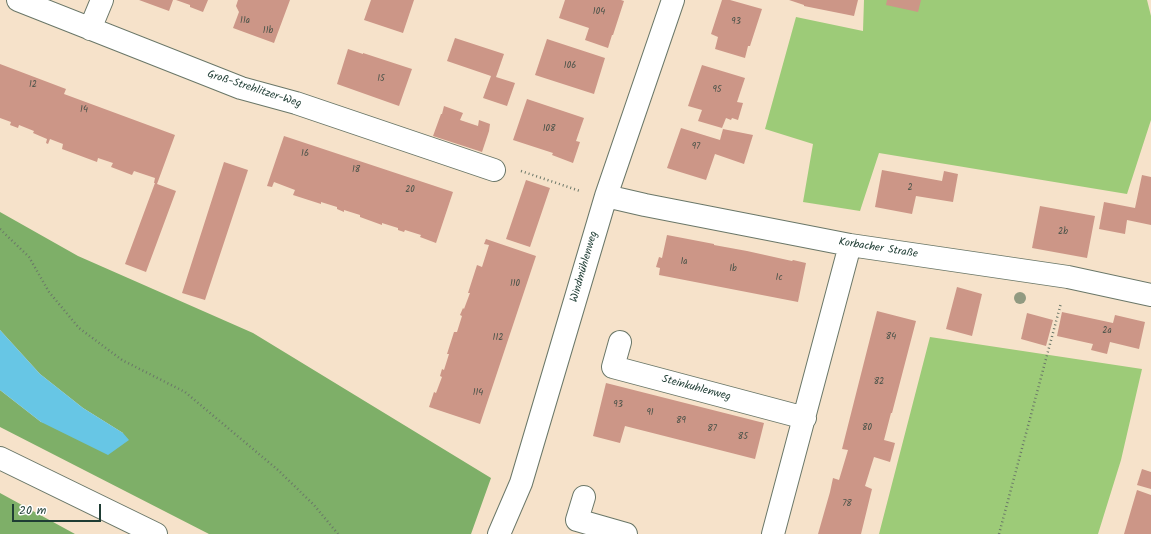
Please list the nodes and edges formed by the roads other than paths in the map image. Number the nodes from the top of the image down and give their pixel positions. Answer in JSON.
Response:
{"nodes":[{"id":1,"x":18,"y":0,"type":"edge"},
{"id":2,"x":102,"y":0,"type":"edge"},
{"id":3,"x":673,"y":0,"type":"edge"},
{"id":4,"x":90,"y":29,"type":"junction"},
{"id":5,"x":494,"y":170,"type":"road end"},
{"id":6,"x":606,"y":196,"type":"junction"},
{"id":7,"x":850,"y":245,"type":"junction"},
{"id":8,"x":1151,"y":295,"type":"edge"},
{"id":9,"x":620,"y":342,"type":"dead end"},
{"id":10,"x":805,"y":418,"type":"junction"},
{"id":11,"x":0,"y":458,"type":"edge"},
{"id":12,"x":584,"y":497,"type":"dead end"},
{"id":13,"x":156,"y":534,"type":"edge"},
{"id":14,"x":499,"y":534,"type":"edge"},
{"id":15,"x":626,"y":534,"type":"edge"},
{"id":16,"x":773,"y":534,"type":"edge"}],
"edges":[{"from":1,"to":4,"type":"street","name":"Groß-Strehlitzer-Weg"},
{"from":2,"to":4,"type":"street"},
{"from":3,"to":6,"type":"street","name":"Windmühlenweg"},
{"from":4,"to":5,"type":"street","name":"Groß-Strehlitzer-Weg"},
{"from":6,"to":7,"type":"street","name":"Korbacher Straße"},
{"from":6,"to":14,"type":"street","name":"Windmühlenweg"},
{"from":7,"to":8,"type":"street","name":"Korbacher Straße"},
{"from":7,"to":10,"type":"street"},
{"from":9,"to":10,"type":"street","name":"Steinkuhlenweg"},
{"from":10,"to":16,"type":"street"},
{"from":11,"to":13,"type":"street"},
{"from":12,"to":15,"type":"street"}]}
